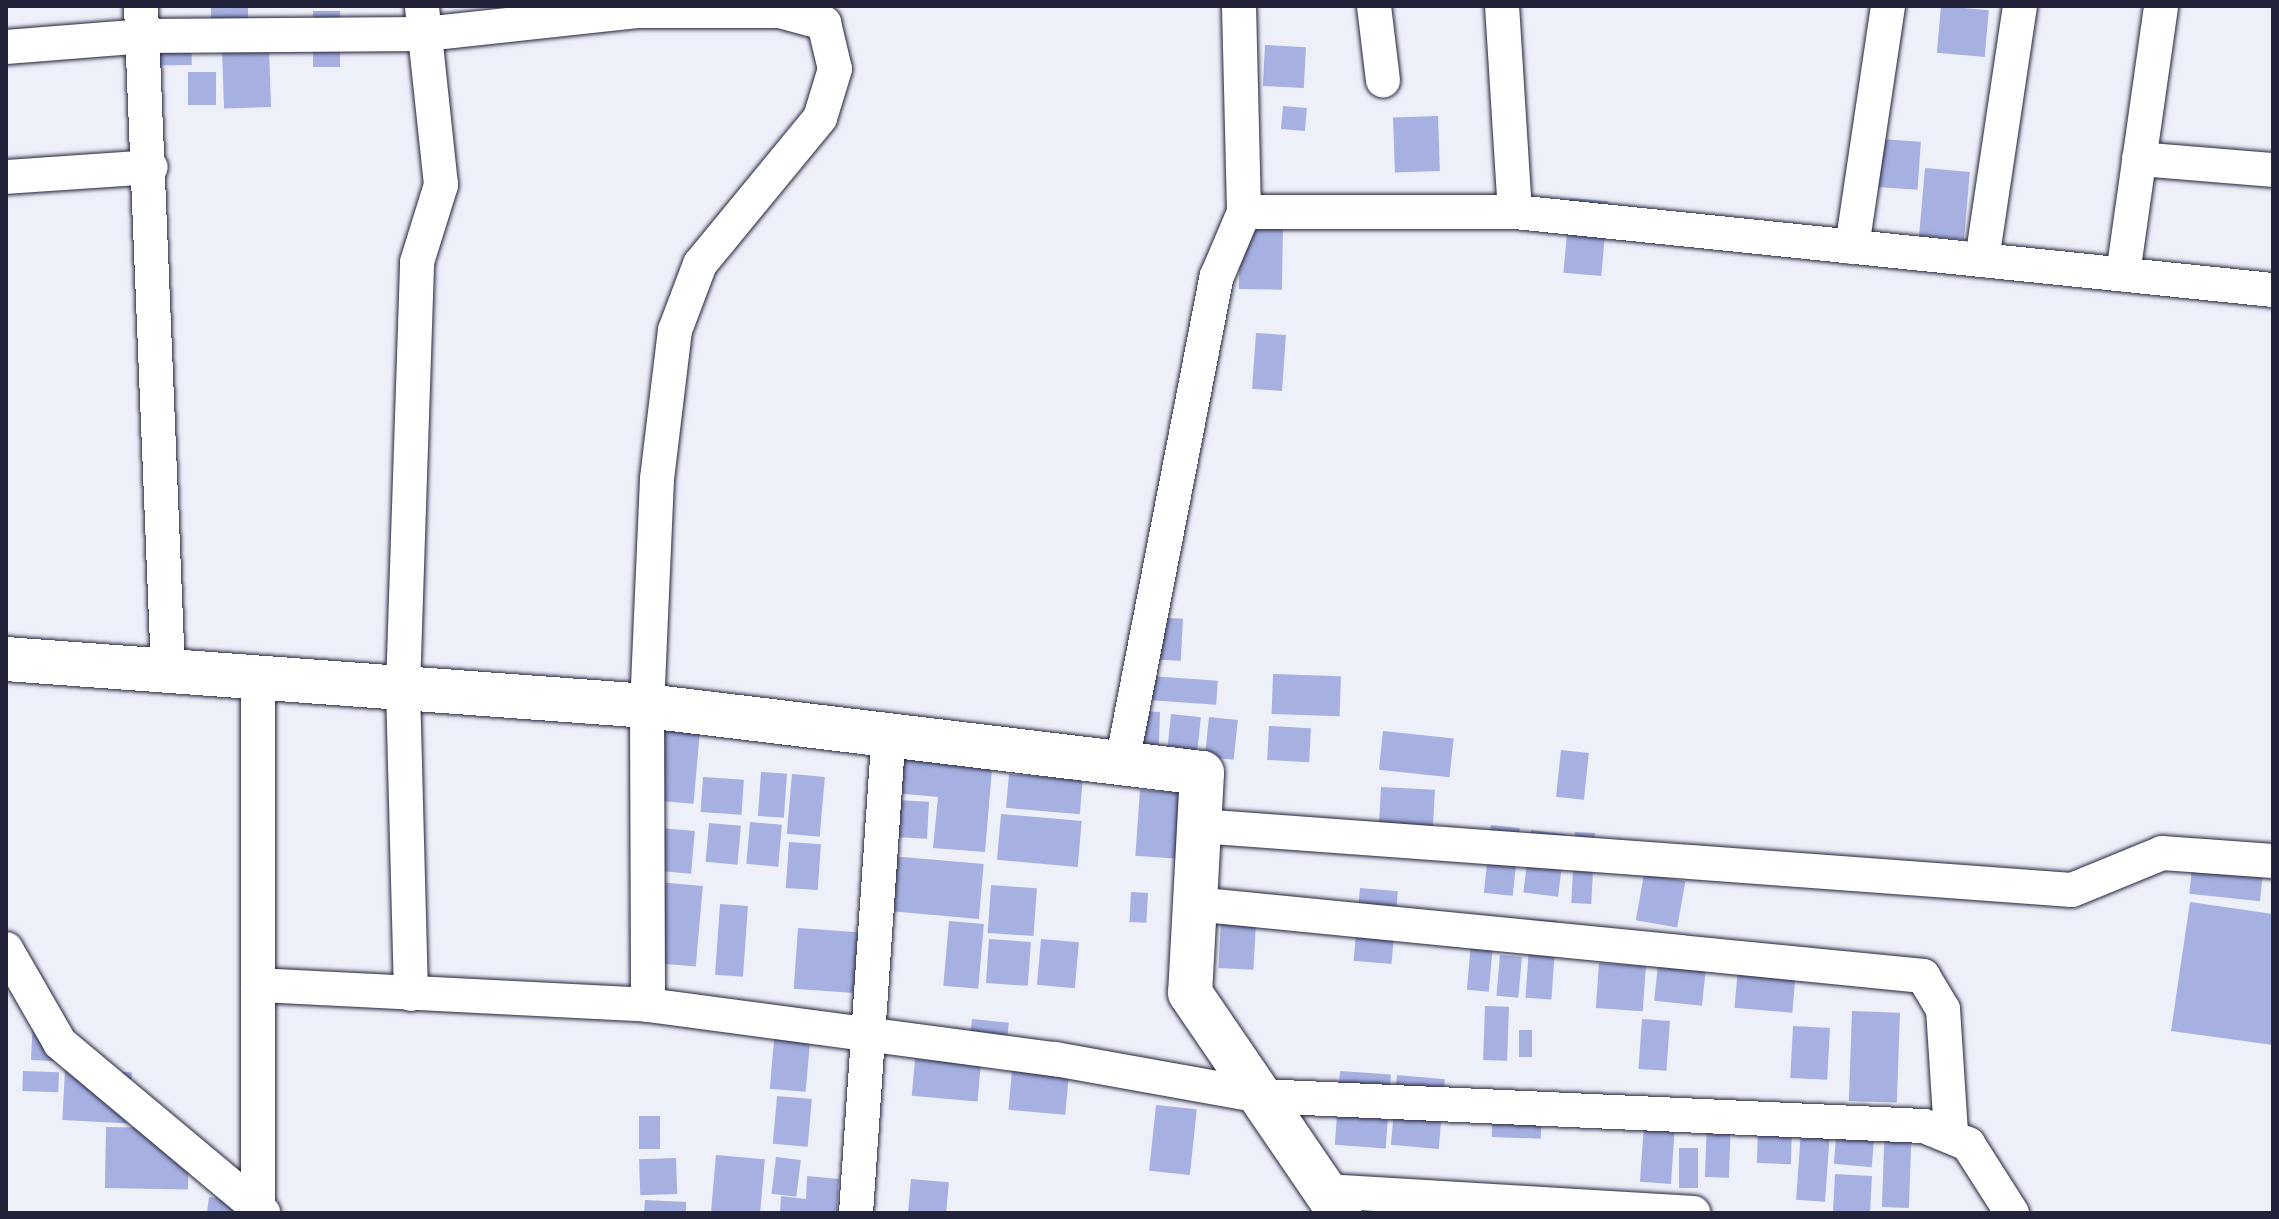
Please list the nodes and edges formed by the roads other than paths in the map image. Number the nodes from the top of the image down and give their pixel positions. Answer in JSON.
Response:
{"nodes":[{"id":1,"x":1239,"y":6,"type":"edge"},
{"id":2,"x":1374,"y":6,"type":"edge"},
{"id":3,"x":1502,"y":6,"type":"edge"},
{"id":4,"x":1888,"y":6,"type":"edge"},
{"id":5,"x":2020,"y":6,"type":"edge"},
{"id":6,"x":2161,"y":6,"type":"edge"},
{"id":7,"x":272,"y":20,"type":"edge"},
{"id":8,"x":424,"y":20,"type":"edge"},
{"id":9,"x":144,"y":21,"type":"edge"},
{"id":10,"x":6,"y":47,"type":"edge"},
{"id":11,"x":1383,"y":80,"type":"dead end"},
{"id":12,"x":2139,"y":159,"type":"junction"},
{"id":13,"x":151,"y":167,"type":"junction"},
{"id":14,"x":2273,"y":170,"type":"edge"},
{"id":15,"x":6,"y":177,"type":"edge"},
{"id":16,"x":1244,"y":212,"type":"junction"},
{"id":17,"x":1515,"y":212,"type":"junction"},
{"id":18,"x":1852,"y":247,"type":"junction"},
{"id":19,"x":1982,"y":260,"type":"junction"},
{"id":20,"x":2123,"y":274,"type":"junction"},
{"id":21,"x":2273,"y":290,"type":"edge"},
{"id":22,"x":6,"y":659,"type":"edge"},
{"id":23,"x":168,"y":671,"type":"junction"},
{"id":24,"x":258,"y":677,"type":"junction"},
{"id":25,"x":403,"y":688,"type":"junction"},
{"id":26,"x":647,"y":706,"type":"junction"},
{"id":27,"x":889,"y":735,"type":"junction"},
{"id":28,"x":1122,"y":763,"type":"junction"},
{"id":29,"x":1199,"y":826,"type":"junction"},
{"id":30,"x":2273,"y":861,"type":"edge"},
{"id":31,"x":1194,"y":904,"type":"junction"},
{"id":32,"x":6,"y":949,"type":"edge"},
{"id":33,"x":258,"y":985,"type":"junction"},
{"id":34,"x":411,"y":994,"type":"junction"},
{"id":35,"x":648,"y":1005,"type":"junction"},
{"id":36,"x":873,"y":1035,"type":"junction"},
{"id":37,"x":1260,"y":1096,"type":"junction"},
{"id":38,"x":1951,"y":1134,"type":"junction"},
{"id":39,"x":1332,"y":1202,"type":"edge"},
{"id":40,"x":260,"y":1209,"type":"edge"},
{"id":41,"x":856,"y":1213,"type":"edge"},
{"id":42,"x":1693,"y":1213,"type":"edge"},
{"id":43,"x":2012,"y":1213,"type":"edge"}],
"edges":[{"from":1,"to":16,"type":"street"},
{"from":2,"to":11,"type":"street"},
{"from":3,"to":17,"type":"street"},
{"from":4,"to":18,"type":"street"},
{"from":5,"to":19,"type":"street"},
{"from":6,"to":12,"type":"street"},
{"from":7,"to":8,"type":"street"},
{"from":7,"to":9,"type":"street"},
{"from":8,"to":25,"type":"street"},
{"from":8,"to":26,"type":"street"},
{"from":9,"to":10,"type":"street"},
{"from":9,"to":13,"type":"street"},
{"from":12,"to":14,"type":"street"},
{"from":12,"to":20,"type":"street"},
{"from":13,"to":15,"type":"street"},
{"from":13,"to":23,"type":"street"},
{"from":16,"to":17,"type":"street"},
{"from":16,"to":28,"type":"street"},
{"from":17,"to":18,"type":"street"},
{"from":18,"to":19,"type":"street"},
{"from":19,"to":20,"type":"street"},
{"from":20,"to":21,"type":"street"},
{"from":22,"to":23,"type":"street"},
{"from":23,"to":24,"type":"street"},
{"from":24,"to":25,"type":"street"},
{"from":24,"to":33,"type":"street"},
{"from":25,"to":26,"type":"street"},
{"from":25,"to":34,"type":"street"},
{"from":26,"to":27,"type":"street"},
{"from":26,"to":35,"type":"street"},
{"from":27,"to":28,"type":"street"},
{"from":27,"to":36,"type":"street"},
{"from":28,"to":29,"type":"street"},
{"from":29,"to":30,"type":"street"},
{"from":29,"to":31,"type":"street"},
{"from":31,"to":37,"type":"street"},
{"from":31,"to":38,"type":"street"},
{"from":32,"to":40,"type":"street"},
{"from":33,"to":34,"type":"street"},
{"from":33,"to":40,"type":"street"},
{"from":34,"to":35,"type":"street"},
{"from":35,"to":36,"type":"street"},
{"from":36,"to":37,"type":"street"},
{"from":36,"to":41,"type":"street"},
{"from":37,"to":38,"type":"street"},
{"from":37,"to":39,"type":"street"},
{"from":38,"to":43,"type":"street"},
{"from":39,"to":42,"type":"street"}]}
